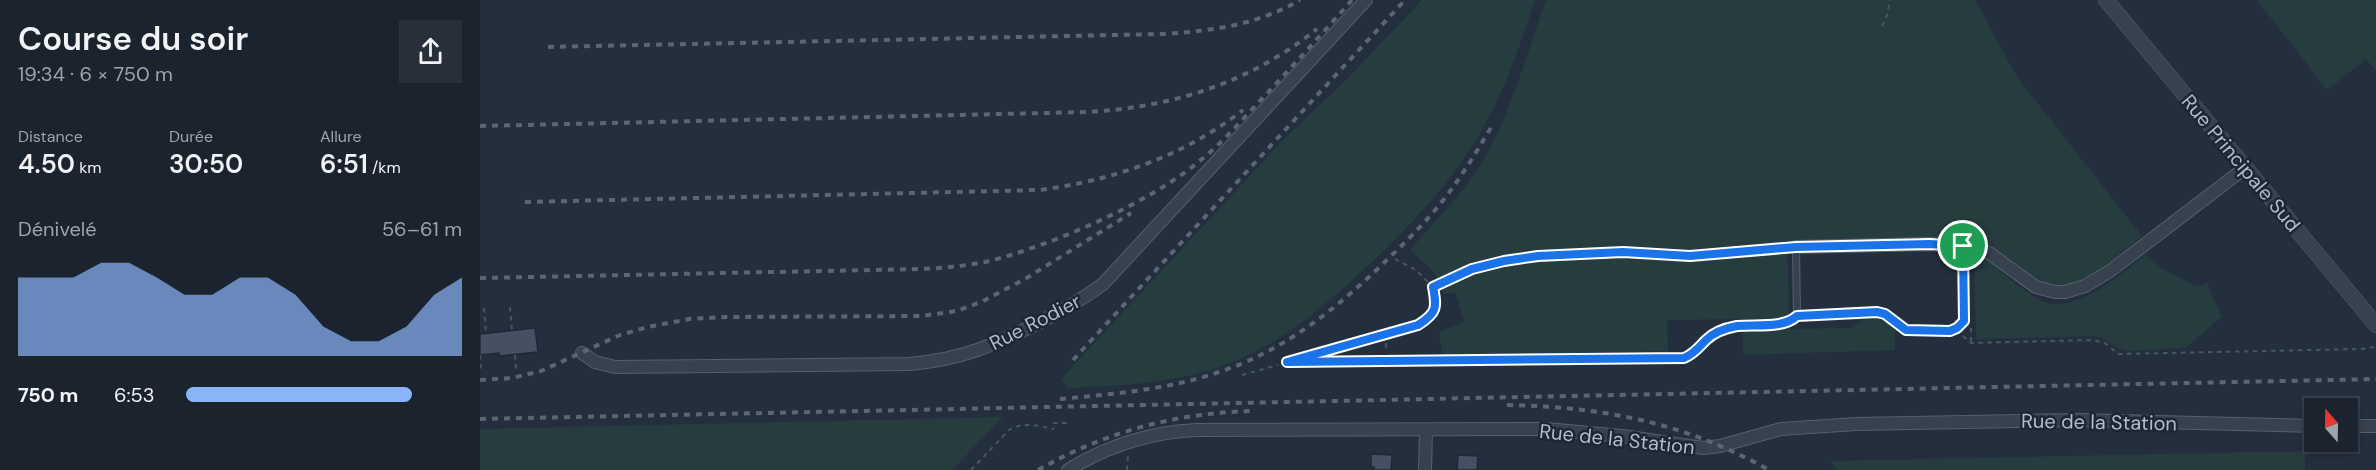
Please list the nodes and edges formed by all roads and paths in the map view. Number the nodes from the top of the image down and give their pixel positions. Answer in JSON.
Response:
{"nodes":[{"id":1,"x":1366,"y":0,"type":"edge"},
{"id":2,"x":1890,"y":0,"type":"edge"},
{"id":3,"x":2106,"y":0,"type":"edge"},
{"id":4,"x":1882,"y":26,"type":"dead end"},
{"id":5,"x":2245,"y":168,"type":"junction"},
{"id":6,"x":1963,"y":246,"type":"junction"},
{"id":7,"x":1796,"y":247,"type":"junction"},
{"id":8,"x":1395,"y":259,"type":"dead end"},
{"id":9,"x":1433,"y":287,"type":"junction"},
{"id":10,"x":510,"y":307,"type":"dead end"},
{"id":11,"x":484,"y":308,"type":"dead end"},
{"id":12,"x":1797,"y":316,"type":"junction"},
{"id":13,"x":2376,"y":325,"type":"edge"},
{"id":14,"x":512,"y":331,"type":"dead end"},
{"id":15,"x":486,"y":333,"type":"dead end"},
{"id":16,"x":1386,"y":334,"type":"junction"},
{"id":17,"x":1971,"y":343,"type":"dead end"},
{"id":18,"x":2376,"y":347,"type":"edge"},
{"id":19,"x":582,"y":353,"type":"dead end"},
{"id":20,"x":1319,"y":353,"type":"dead end"},
{"id":21,"x":480,"y":355,"type":"edge"},
{"id":22,"x":515,"y":355,"type":"dead end"},
{"id":23,"x":1386,"y":361,"type":"junction"},
{"id":24,"x":1287,"y":362,"type":"joint"},
{"id":25,"x":516,"y":370,"type":"dead end"},
{"id":26,"x":481,"y":373,"type":"edge"},
{"id":27,"x":1242,"y":375,"type":"dead end"},
{"id":28,"x":1053,"y":423,"type":"dead end"},
{"id":29,"x":1067,"y":423,"type":"dead end"},
{"id":30,"x":2304,"y":426,"type":"edge"},
{"id":31,"x":2358,"y":426,"type":"edge"},
{"id":32,"x":2376,"y":426,"type":"edge"},
{"id":33,"x":1054,"y":429,"type":"dead end"},
{"id":34,"x":1426,"y":431,"type":"junction"},
{"id":35,"x":971,"y":470,"type":"edge"},
{"id":36,"x":1068,"y":470,"type":"edge"},
{"id":37,"x":1425,"y":470,"type":"edge"}],
"edges":[{"from":1,"to":19,"type":"street","name":"Rue Rodier"},
{"from":2,"to":4,"type":"path"},
{"from":3,"to":5,"type":"street","name":"Rue Principale Sud"},
{"from":5,"to":6,"type":"street"},
{"from":5,"to":13,"type":"street","name":"Rue Principale Sud"},
{"from":6,"to":7,"type":"street"},
{"from":6,"to":12,"type":"lane"},
{"from":7,"to":9,"type":"path"},
{"from":7,"to":12,"type":"lane"},
{"from":8,"to":9,"type":"path"},
{"from":9,"to":16,"type":"path"},
{"from":10,"to":14,"type":"path"},
{"from":11,"to":15,"type":"path"},
{"from":12,"to":23,"type":"lane"},
{"from":16,"to":20,"type":"path"},
{"from":16,"to":23,"type":"path"},
{"from":17,"to":18,"type":"path"},
{"from":21,"to":26,"type":"path"},
{"from":22,"to":25,"type":"path"},
{"from":23,"to":24,"type":"lane"},
{"from":24,"to":27,"type":"path"},
{"from":28,"to":29,"type":"path"},
{"from":30,"to":34,"type":"street","name":"Rue de la Station"},
{"from":31,"to":32,"type":"street"},
{"from":33,"to":35,"type":"path"},
{"from":34,"to":36,"type":"street","name":"Rue de la Station"},
{"from":34,"to":37,"type":"street"}]}
